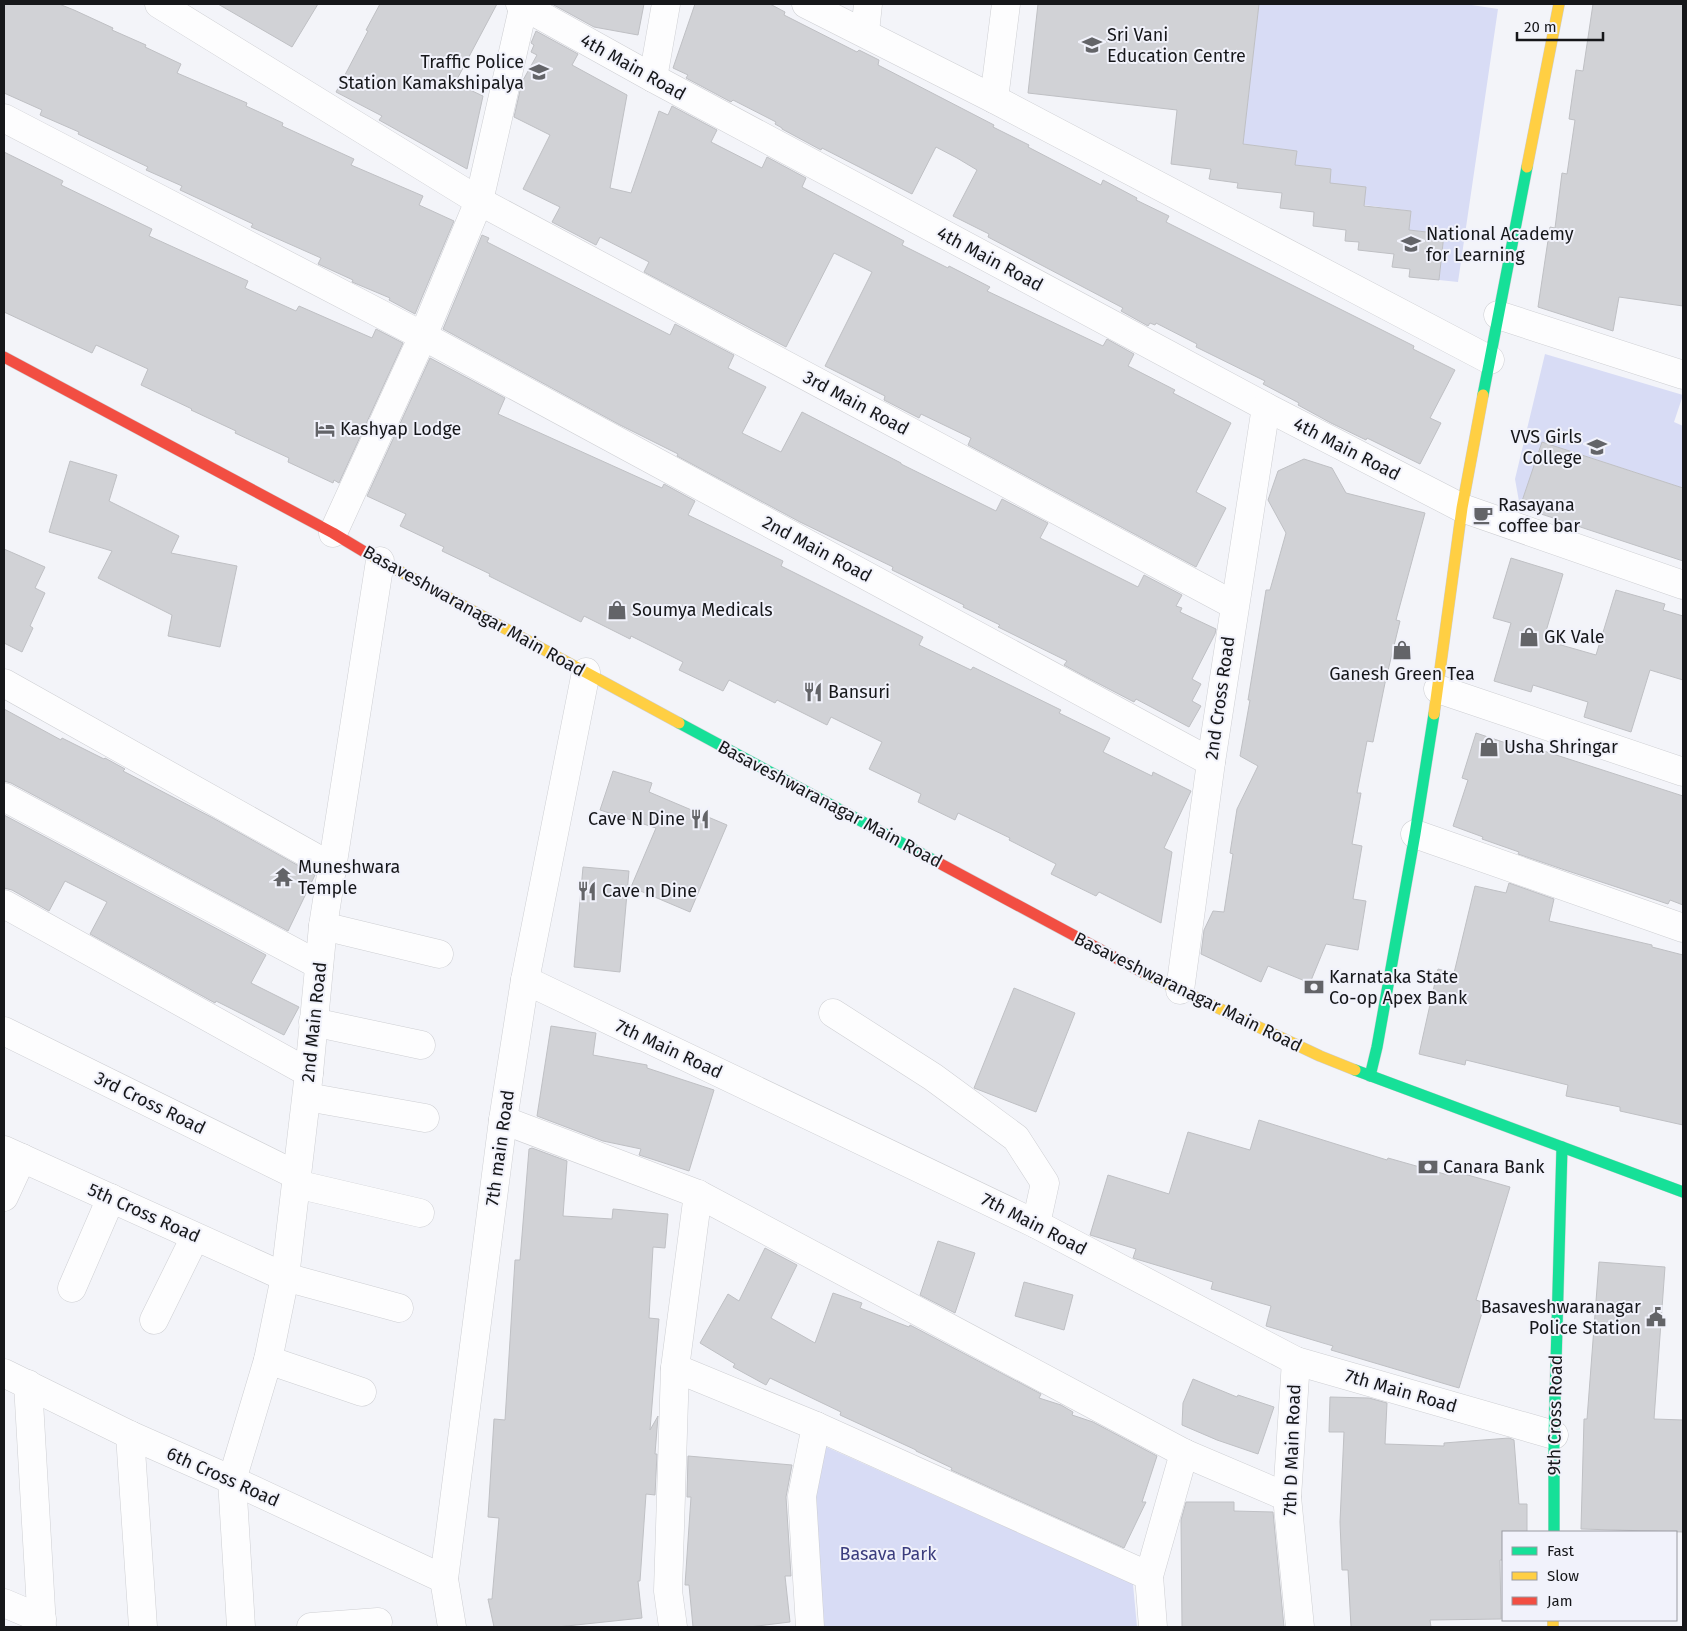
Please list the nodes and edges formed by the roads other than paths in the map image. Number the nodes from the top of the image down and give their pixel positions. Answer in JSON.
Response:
{"nodes":[{"id":1,"x":159,"y":4,"type":"edge"},
{"id":2,"x":522,"y":4,"type":"edge"},
{"id":3,"x":666,"y":4,"type":"edge"},
{"id":4,"x":806,"y":4,"type":"edge"},
{"id":5,"x":868,"y":4,"type":"edge"},
{"id":6,"x":1006,"y":4,"type":"edge"},
{"id":7,"x":1559,"y":4,"type":"edge"},
{"id":8,"x":865,"y":32,"type":"junction"},
{"id":9,"x":653,"y":78,"type":"junction"},
{"id":10,"x":994,"y":99,"type":"junction"},
{"id":11,"x":4,"y":118,"type":"edge"},
{"id":12,"x":479,"y":201,"type":"junction"},
{"id":13,"x":1498,"y":315,"type":"junction"},
{"id":14,"x":423,"y":336,"type":"junction"},
{"id":15,"x":4,"y":357,"type":"edge"},
{"id":16,"x":1490,"y":360,"type":"junction"},
{"id":17,"x":1683,"y":375,"type":"edge"},
{"id":18,"x":1266,"y":407,"type":"junction"},
{"id":19,"x":1462,"y":508,"type":"junction"},
{"id":20,"x":333,"y":533,"type":"junction"},
{"id":21,"x":380,"y":561,"type":"junction"},
{"id":22,"x":1683,"y":585,"type":"edge"},
{"id":23,"x":1234,"y":605,"type":"junction"},
{"id":24,"x":586,"y":672,"type":"junction"},
{"id":25,"x":4,"y":683,"type":"edge"},
{"id":26,"x":1438,"y":689,"type":"junction"},
{"id":27,"x":1211,"y":762,"type":"junction"},
{"id":28,"x":1683,"y":772,"type":"edge"},
{"id":29,"x":4,"y":797,"type":"edge"},
{"id":30,"x":1415,"y":834,"type":"junction"},
{"id":31,"x":332,"y":867,"type":"junction"},
{"id":32,"x":4,"y":904,"type":"edge"},
{"id":33,"x":323,"y":926,"type":"junction"},
{"id":34,"x":1683,"y":928,"type":"edge"},
{"id":35,"x":439,"y":954,"type":"dead end"},
{"id":36,"x":319,"y":965,"type":"junction"},
{"id":37,"x":524,"y":980,"type":"junction"},
{"id":38,"x":1180,"y":990,"type":"junction"},
{"id":39,"x":833,"y":1013,"type":"dead end"},
{"id":40,"x":313,"y":1022,"type":"junction"},
{"id":41,"x":4,"y":1031,"type":"edge"},
{"id":42,"x":421,"y":1045,"type":"dead end"},
{"id":43,"x":1370,"y":1076,"type":"junction"},
{"id":44,"x":308,"y":1085,"type":"junction"},
{"id":45,"x":425,"y":1118,"type":"dead end"},
{"id":46,"x":504,"y":1120,"type":"junction"},
{"id":47,"x":1562,"y":1147,"type":"junction"},
{"id":48,"x":13,"y":1154,"type":"edge"},
{"id":49,"x":296,"y":1180,"type":"junction"},
{"id":50,"x":1683,"y":1192,"type":"edge"},
{"id":51,"x":698,"y":1194,"type":"junction"},
{"id":52,"x":4,"y":1197,"type":"edge"},
{"id":53,"x":111,"y":1198,"type":"junction"},
{"id":54,"x":420,"y":1213,"type":"dead end"},
{"id":55,"x":1036,"y":1224,"type":"junction"},
{"id":56,"x":196,"y":1237,"type":"junction"},
{"id":57,"x":284,"y":1277,"type":"junction"},
{"id":58,"x":72,"y":1288,"type":"dead end"},
{"id":59,"x":399,"y":1308,"type":"dead end"},
{"id":60,"x":154,"y":1320,"type":"dead end"},
{"id":61,"x":268,"y":1360,"type":"junction"},
{"id":62,"x":1296,"y":1361,"type":"junction"},
{"id":63,"x":676,"y":1368,"type":"junction"},
{"id":64,"x":16,"y":1379,"type":"edge"},
{"id":65,"x":362,"y":1392,"type":"dead end"},
{"id":66,"x":816,"y":1426,"type":"junction"},
{"id":67,"x":130,"y":1436,"type":"junction"},
{"id":68,"x":1554,"y":1436,"type":"junction"},
{"id":69,"x":1184,"y":1453,"type":"junction"},
{"id":70,"x":232,"y":1480,"type":"junction"},
{"id":71,"x":1287,"y":1497,"type":"junction"},
{"id":72,"x":1554,"y":1531,"type":"edge"},
{"id":73,"x":1149,"y":1576,"type":"junction"},
{"id":74,"x":444,"y":1579,"type":"junction"},
{"id":75,"x":4,"y":1603,"type":"edge"},
{"id":76,"x":378,"y":1622,"type":"dead end"},
{"id":77,"x":42,"y":1623,"type":"edge"},
{"id":78,"x":143,"y":1627,"type":"edge"},
{"id":79,"x":241,"y":1627,"type":"edge"},
{"id":80,"x":312,"y":1627,"type":"edge"},
{"id":81,"x":452,"y":1627,"type":"edge"},
{"id":82,"x":673,"y":1627,"type":"edge"},
{"id":83,"x":810,"y":1627,"type":"edge"},
{"id":84,"x":1153,"y":1627,"type":"edge"},
{"id":85,"x":1300,"y":1627,"type":"edge"}],
"edges":[{"from":1,"to":12,"type":"street","name":"3rd Main Road"},
{"from":2,"to":9,"type":"street","name":"4th Main Road"},
{"from":2,"to":12,"type":"street"},
{"from":3,"to":9,"type":"street"},
{"from":4,"to":8,"type":"street"},
{"from":5,"to":8,"type":"street"},
{"from":6,"to":10,"type":"street"},
{"from":7,"to":13,"type":"main road"},
{"from":8,"to":10,"type":"street"},
{"from":9,"to":18,"type":"street","name":"4th Main Road"},
{"from":10,"to":16,"type":"street"},
{"from":11,"to":14,"type":"street","name":"2nd Main Road"},
{"from":12,"to":14,"type":"street"},
{"from":12,"to":23,"type":"street","name":"3rd Main Road"},
{"from":13,"to":16,"type":"main road"},
{"from":13,"to":17,"type":"street"},
{"from":14,"to":20,"type":"street"},
{"from":14,"to":27,"type":"street","name":"2nd Main Road"},
{"from":15,"to":20,"type":"main road","name":"Basaveshwaranagar Main Road"},
{"from":16,"to":19,"type":"main road"},
{"from":18,"to":19,"type":"street","name":"4th Main Road"},
{"from":18,"to":23,"type":"street","name":"2nd Cross Road"},
{"from":19,"to":22,"type":"street","name":"4th Main Road"},
{"from":19,"to":26,"type":"main road"},
{"from":20,"to":21,"type":"main road","name":"Basaveshwaranagar Main Road"},
{"from":21,"to":24,"type":"main road","name":"Basaveshwaranagar Main Road"},
{"from":21,"to":31,"type":"street","name":"2nd Main Road"},
{"from":23,"to":27,"type":"street","name":"2nd Cross Road"},
{"from":24,"to":37,"type":"street","name":"7th main Road"},
{"from":24,"to":38,"type":"main road","name":"Basaveshwaranagar Main Road"},
{"from":25,"to":31,"type":"street"},
{"from":26,"to":28,"type":"street"},
{"from":26,"to":30,"type":"main road"},
{"from":27,"to":38,"type":"street","name":"2nd Cross Road"},
{"from":29,"to":36,"type":"street"},
{"from":30,"to":34,"type":"street"},
{"from":30,"to":43,"type":"main road"},
{"from":31,"to":33,"type":"street","name":"2nd Main Road"},
{"from":32,"to":44,"type":"street"},
{"from":33,"to":35,"type":"street"},
{"from":33,"to":36,"type":"street","name":"2nd Main Road"},
{"from":36,"to":40,"type":"street","name":"2nd Main Road"},
{"from":37,"to":46,"type":"street","name":"7th main Road"},
{"from":37,"to":55,"type":"street","name":"7th Main Road"},
{"from":38,"to":43,"type":"main road","name":"Basaveshwaranagar Main Road"},
{"from":39,"to":55,"type":"street"},
{"from":40,"to":42,"type":"street"},
{"from":40,"to":44,"type":"street","name":"2nd Main Road"},
{"from":41,"to":49,"type":"street","name":"3rd Cross Road"},
{"from":43,"to":47,"type":"main road","name":"Basaveshwaranagar Main Road"},
{"from":44,"to":45,"type":"street"},
{"from":44,"to":49,"type":"street","name":"2nd Main Road"},
{"from":46,"to":51,"type":"street"},
{"from":46,"to":74,"type":"street","name":"7th main Road"},
{"from":47,"to":50,"type":"main road","name":"Basaveshwaranagar Main Road"},
{"from":47,"to":68,"type":"main road","name":"9th Cross Road"},
{"from":48,"to":52,"type":"street"},
{"from":48,"to":53,"type":"street","name":"5th Cross Road"},
{"from":49,"to":54,"type":"street","name":"3rd Cross Road"},
{"from":49,"to":57,"type":"street","name":"2nd Main Road"},
{"from":51,"to":63,"type":"street"},
{"from":51,"to":69,"type":"street"},
{"from":53,"to":56,"type":"street","name":"5th Cross Road"},
{"from":53,"to":58,"type":"street"},
{"from":55,"to":62,"type":"street","name":"7th Main Road"},
{"from":56,"to":57,"type":"street","name":"5th Cross Road"},
{"from":56,"to":60,"type":"street"},
{"from":57,"to":59,"type":"street","name":"5th Cross Road"},
{"from":57,"to":61,"type":"street","name":"2nd Main Road"},
{"from":61,"to":65,"type":"street"},
{"from":61,"to":70,"type":"street","name":"2nd Main Road"},
{"from":62,"to":68,"type":"street","name":"7th Main Road"},
{"from":62,"to":71,"type":"street","name":"7th D Main Road"},
{"from":63,"to":66,"type":"street"},
{"from":63,"to":82,"type":"street"},
{"from":64,"to":67,"type":"street","name":"6th Cross Road"},
{"from":64,"to":77,"type":"street"},
{"from":66,"to":73,"type":"street"},
{"from":66,"to":83,"type":"street"},
{"from":67,"to":70,"type":"street","name":"6th Cross Road"},
{"from":67,"to":78,"type":"street"},
{"from":68,"to":72,"type":"main road","name":"9th Cross Road"},
{"from":69,"to":71,"type":"street"},
{"from":69,"to":73,"type":"street"},
{"from":70,"to":74,"type":"street","name":"6th Cross Road"},
{"from":70,"to":79,"type":"street"},
{"from":71,"to":85,"type":"street","name":"7th D Main Road"},
{"from":73,"to":84,"type":"street"},
{"from":74,"to":81,"type":"street","name":"7th main Road"},
{"from":75,"to":77,"type":"street"},
{"from":76,"to":80,"type":"street"}]}
